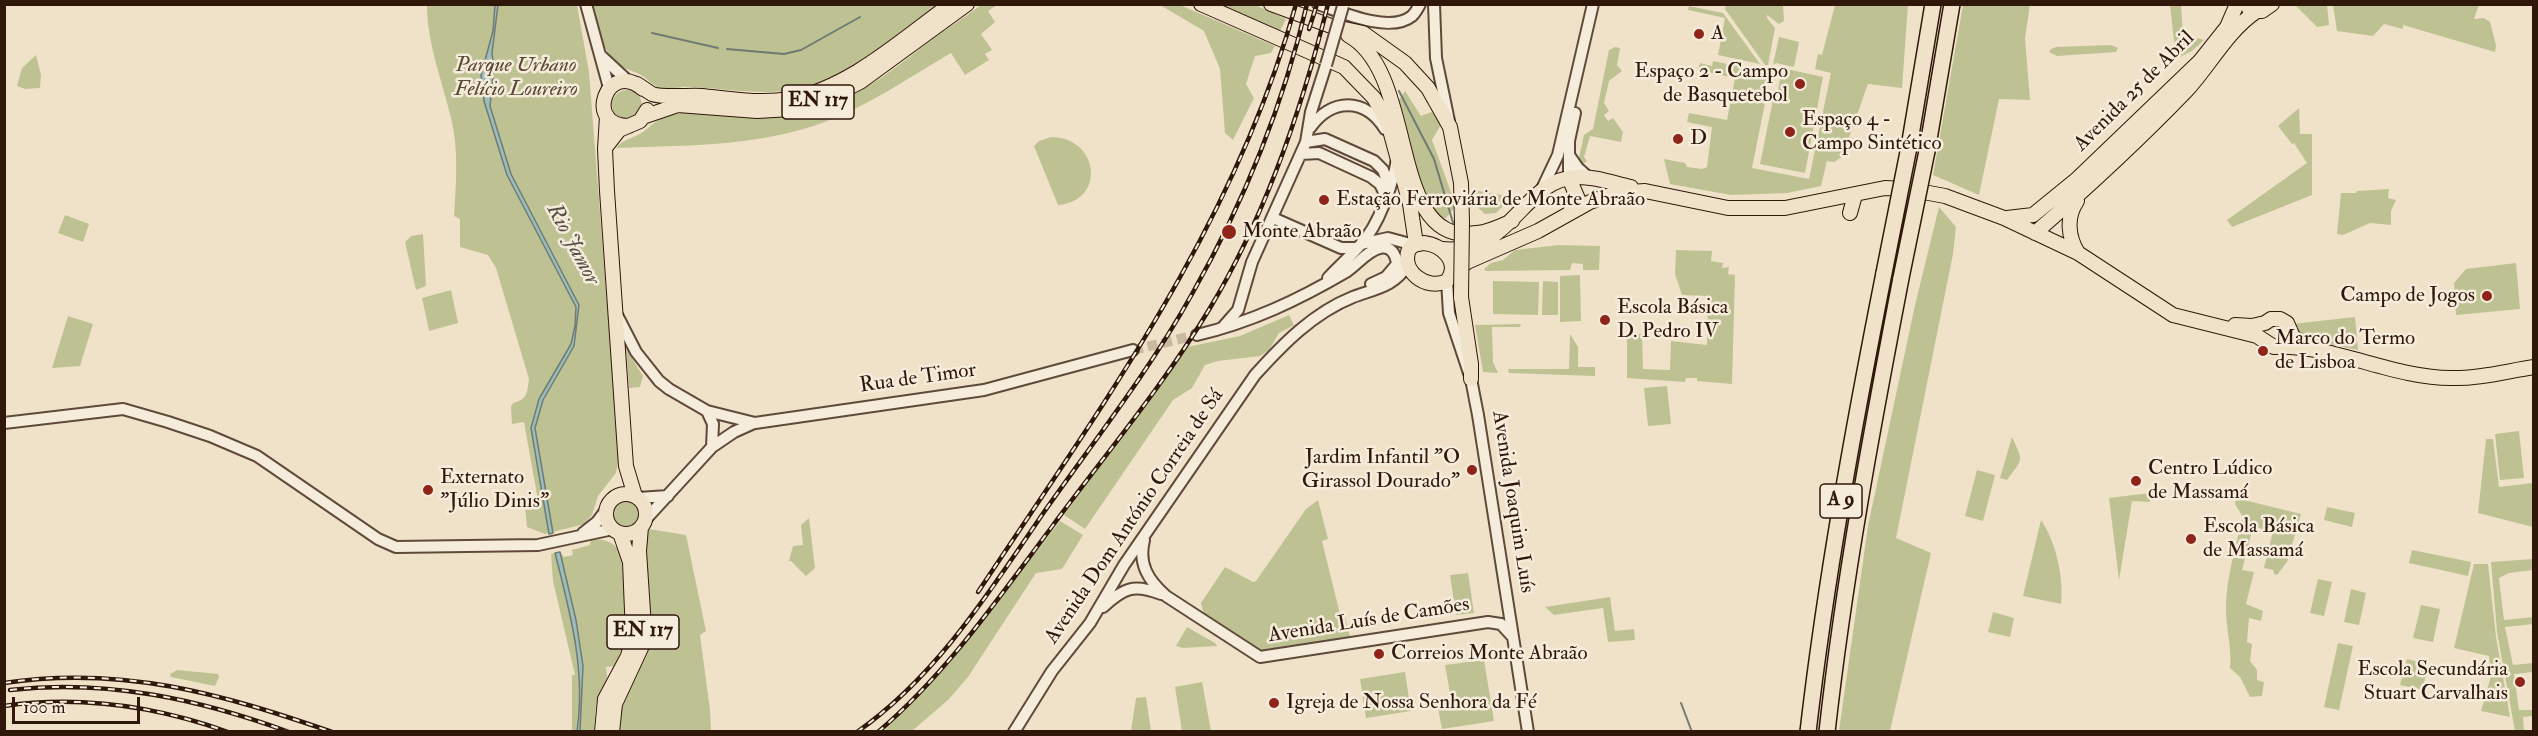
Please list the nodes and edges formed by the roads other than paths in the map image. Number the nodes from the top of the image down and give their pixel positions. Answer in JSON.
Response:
{"nodes":[{"id":1,"x":586,"y":4,"type":"edge"},
{"id":2,"x":951,"y":4,"type":"edge"},
{"id":3,"x":967,"y":4,"type":"edge"},
{"id":4,"x":1201,"y":4,"type":"edge"},
{"id":5,"x":1271,"y":4,"type":"edge"},
{"id":6,"x":1318,"y":4,"type":"edge"},
{"id":7,"x":1414,"y":4,"type":"edge"},
{"id":8,"x":1420,"y":4,"type":"edge"},
{"id":9,"x":1434,"y":4,"type":"edge"},
{"id":10,"x":1933,"y":4,"type":"edge"},
{"id":11,"x":1952,"y":4,"type":"edge"},
{"id":12,"x":2237,"y":4,"type":"edge"},
{"id":13,"x":2242,"y":4,"type":"edge"},
{"id":14,"x":2272,"y":4,"type":"edge"},
{"id":15,"x":1344,"y":5,"type":"edge"},
{"id":16,"x":1594,"y":6,"type":"edge"},
{"id":17,"x":2257,"y":11,"type":"junction"},
{"id":18,"x":1375,"y":21,"type":"junction"},
{"id":19,"x":1331,"y":26,"type":"junction"},
{"id":20,"x":598,"y":54,"type":"junction"},
{"id":21,"x":633,"y":82,"type":"junction"},
{"id":22,"x":609,"y":88,"type":"junction"},
{"id":23,"x":607,"y":116,"type":"junction"},
{"id":24,"x":643,"y":117,"type":"junction"},
{"id":25,"x":629,"y":126,"type":"junction"},
{"id":26,"x":1450,"y":127,"type":"junction"},
{"id":27,"x":1307,"y":136,"type":"junction"},
{"id":28,"x":1393,"y":143,"type":"junction"},
{"id":29,"x":605,"y":149,"type":"junction"},
{"id":30,"x":1301,"y":154,"type":"junction"},
{"id":31,"x":1569,"y":155,"type":"junction"},
{"id":32,"x":1397,"y":158,"type":"junction"},
{"id":33,"x":1569,"y":178,"type":"junction"},
{"id":34,"x":1589,"y":178,"type":"junction"},
{"id":35,"x":2090,"y":185,"type":"junction"},
{"id":36,"x":1541,"y":191,"type":"junction"},
{"id":37,"x":1645,"y":191,"type":"junction"},
{"id":38,"x":1388,"y":192,"type":"junction"},
{"id":39,"x":1855,"y":195,"type":"junction"},
{"id":40,"x":2052,"y":202,"type":"junction"},
{"id":41,"x":1570,"y":212,"type":"junction"},
{"id":42,"x":1850,"y":213,"type":"dead end"},
{"id":43,"x":1273,"y":218,"type":"junction"},
{"id":44,"x":2004,"y":218,"type":"junction"},
{"id":45,"x":1512,"y":221,"type":"junction"},
{"id":46,"x":2035,"y":232,"type":"junction"},
{"id":47,"x":1415,"y":244,"type":"junction"},
{"id":48,"x":1359,"y":246,"type":"junction"},
{"id":49,"x":1442,"y":249,"type":"junction"},
{"id":50,"x":2078,"y":253,"type":"junction"},
{"id":51,"x":1407,"y":265,"type":"junction"},
{"id":52,"x":1449,"y":278,"type":"junction"},
{"id":53,"x":1322,"y":284,"type":"junction"},
{"id":54,"x":1351,"y":298,"type":"junction"},
{"id":55,"x":616,"y":313,"type":"junction"},
{"id":56,"x":2206,"y":323,"type":"junction"},
{"id":57,"x":2265,"y":323,"type":"junction"},
{"id":58,"x":1221,"y":329,"type":"junction"},
{"id":59,"x":2290,"y":330,"type":"junction"},
{"id":60,"x":1197,"y":335,"type":"tunnel mouth"},
{"id":61,"x":2263,"y":340,"type":"junction"},
{"id":62,"x":2282,"y":346,"type":"junction"},
{"id":63,"x":1133,"y":350,"type":"tunnel mouth"},
{"id":64,"x":2326,"y":352,"type":"junction"},
{"id":65,"x":2534,"y":367,"type":"edge"},
{"id":66,"x":1471,"y":379,"type":"junction"},
{"id":67,"x":707,"y":411,"type":"junction"},
{"id":68,"x":4,"y":423,"type":"edge"},
{"id":69,"x":754,"y":423,"type":"junction"},
{"id":70,"x":712,"y":447,"type":"junction"},
{"id":71,"x":626,"y":466,"type":"junction"},
{"id":72,"x":668,"y":496,"type":"junction"},
{"id":73,"x":637,"y":497,"type":"junction"},
{"id":74,"x":609,"y":504,"type":"junction"},
{"id":75,"x":643,"y":524,"type":"junction"},
{"id":76,"x":616,"y":531,"type":"junction"},
{"id":77,"x":1146,"y":533,"type":"junction"},
{"id":78,"x":581,"y":534,"type":"junction"},
{"id":79,"x":1166,"y":596,"type":"junction"},
{"id":80,"x":1507,"y":602,"type":"junction"},
{"id":81,"x":1488,"y":622,"type":"junction"},
{"id":82,"x":1090,"y":623,"type":"junction"},
{"id":83,"x":1512,"y":636,"type":"junction"},
{"id":84,"x":602,"y":732,"type":"edge"},
{"id":85,"x":612,"y":732,"type":"edge"},
{"id":86,"x":1014,"y":732,"type":"edge"},
{"id":87,"x":1528,"y":732,"type":"edge"},
{"id":88,"x":1808,"y":732,"type":"edge"},
{"id":89,"x":1827,"y":732,"type":"edge"}],
"edges":[{"from":1,"to":20,"type":"street"},
{"from":2,"to":21,"type":"main road","number":"EN 117"},
{"from":3,"to":24,"type":"main road","number":"EN 117"},
{"from":4,"to":28,"type":"main road"},
{"from":5,"to":19,"type":"main road"},
{"from":6,"to":18,"type":"street"},
{"from":7,"to":18,"type":"street"},
{"from":8,"to":18,"type":"street"},
{"from":9,"to":26,"type":"street"},
{"from":10,"to":88,"type":"highway","number":"A 9","bridge":true},
{"from":11,"to":89,"type":"highway","number":"A 9","bridge":true},
{"from":12,"to":40,"type":"main road","name":"Avenida 25 de Abril"},
{"from":13,"to":17,"type":"main road"},
{"from":14,"to":17,"type":"main road","name":"Avenida 25 de Abril"},
{"from":15,"to":27,"type":"street","bridge":true},
{"from":16,"to":31,"type":"street"},
{"from":16,"to":36,"type":"street"},
{"from":17,"to":35,"type":"main road","name":"Avenida 25 de Abril"},
{"from":19,"to":26,"type":"main road"},
{"from":19,"to":45,"type":"main road"},
{"from":20,"to":21,"type":"street"},
{"from":20,"to":22,"type":"street"},
{"from":21,"to":22,"type":"main road"},
{"from":21,"to":24,"type":"main road"},
{"from":22,"to":23,"type":"main road","number":"EN 117"},
{"from":23,"to":25,"type":"main road"},
{"from":23,"to":29,"type":"main road","number":"EN 117"},
{"from":24,"to":25,"type":"main road","number":"EN 117"},
{"from":25,"to":29,"type":"main road","number":"EN 117"},
{"from":26,"to":66,"type":"main road","bridge":true},
{"from":27,"to":28,"type":"street"},
{"from":27,"to":30,"type":"street"},
{"from":27,"to":38,"type":"street"},
{"from":28,"to":32,"type":"main road"},
{"from":29,"to":55,"type":"main road","number":"EN 117"},
{"from":30,"to":38,"type":"street"},
{"from":30,"to":43,"type":"street"},
{"from":31,"to":33,"type":"street"},
{"from":31,"to":34,"type":"street"},
{"from":32,"to":38,"type":"street"},
{"from":32,"to":47,"type":"main road"},
{"from":33,"to":34,"type":"main road"},
{"from":33,"to":36,"type":"main road"},
{"from":33,"to":41,"type":"main road"},
{"from":34,"to":37,"type":"main road"},
{"from":35,"to":46,"type":"main road","name":"Avenida 25 de Abril"},
{"from":35,"to":50,"type":"main road","name":"Avenida 25 de Abril"},
{"from":36,"to":45,"type":"main road"},
{"from":37,"to":39,"type":"main road"},
{"from":37,"to":41,"type":"main road"},
{"from":38,"to":48,"type":"street"},
{"from":39,"to":42,"type":"main road"},
{"from":39,"to":44,"type":"main road"},
{"from":40,"to":44,"type":"main road","name":"Avenida 25 de Abril"},
{"from":40,"to":46,"type":"main road","name":"Avenida 25 de Abril"},
{"from":41,"to":52,"type":"main road"},
{"from":43,"to":48,"type":"street"},
{"from":43,"to":58,"type":"street"},
{"from":44,"to":46,"type":"main road"},
{"from":45,"to":49,"type":"main road"},
{"from":46,"to":50,"type":"main road"},
{"from":47,"to":48,"type":"street"},
{"from":47,"to":49,"type":"main road"},
{"from":47,"to":51,"type":"main road"},
{"from":48,"to":53,"type":"street"},
{"from":49,"to":52,"type":"main road"},
{"from":50,"to":56,"type":"main road"},
{"from":51,"to":52,"type":"main road"},
{"from":51,"to":54,"type":"street"},
{"from":52,"to":66,"type":"street","name":"Avenida Joaquim Luís"},
{"from":53,"to":54,"type":"street"},
{"from":53,"to":58,"type":"street"},
{"from":54,"to":77,"type":"street","name":"Avenida Dom António Correia de Sá"},
{"from":55,"to":67,"type":"street","name":"Rua de Timor"},
{"from":55,"to":71,"type":"main road","number":"EN 117"},
{"from":56,"to":57,"type":"main road"},
{"from":56,"to":61,"type":"main road"},
{"from":57,"to":59,"type":"main road"},
{"from":57,"to":61,"type":"main road"},
{"from":58,"to":60,"type":"street"},
{"from":59,"to":62,"type":"main road"},
{"from":59,"to":64,"type":"main road"},
{"from":61,"to":62,"type":"main road"},
{"from":62,"to":64,"type":"main road"},
{"from":63,"to":69,"type":"street","name":"Rua de Timor"},
{"from":64,"to":65,"type":"main road"},
{"from":66,"to":80,"type":"street","name":"Avenida Joaquim Luís"},
{"from":67,"to":69,"type":"street","name":"Rua de Timor"},
{"from":67,"to":70,"type":"street"},
{"from":68,"to":78,"type":"street"},
{"from":69,"to":70,"type":"street"},
{"from":70,"to":72,"type":"street"},
{"from":71,"to":73,"type":"main road","number":"EN 117"},
{"from":71,"to":74,"type":"main road","number":"EN 117"},
{"from":72,"to":73,"type":"street"},
{"from":72,"to":75,"type":"street"},
{"from":73,"to":74,"type":"main road"},
{"from":73,"to":75,"type":"main road","number":"EN 117"},
{"from":74,"to":76,"type":"main road","number":"EN 117"},
{"from":74,"to":78,"type":"street"},
{"from":75,"to":76,"type":"main road"},
{"from":75,"to":85,"type":"main road","number":"EN 117"},
{"from":76,"to":78,"type":"street"},
{"from":76,"to":84,"type":"main road","number":"EN 117"},
{"from":77,"to":79,"type":"street","name":"Avenida Luís de Camões"},
{"from":77,"to":82,"type":"street","name":"Avenida Dom António Correia de Sá"},
{"from":79,"to":81,"type":"street","name":"Avenida Luís de Camões"},
{"from":79,"to":82,"type":"street","name":"Avenida Luís de Camões"},
{"from":80,"to":81,"type":"street","name":"Avenida Luís de Camões"},
{"from":80,"to":83,"type":"street","name":"Avenida Joaquim Luís"},
{"from":81,"to":83,"type":"street","name":"Avenida Luís de Camões"},
{"from":82,"to":86,"type":"street","name":"Avenida Dom António Correia de Sá"},
{"from":83,"to":87,"type":"street","name":"Avenida Joaquim Luís"}]}
